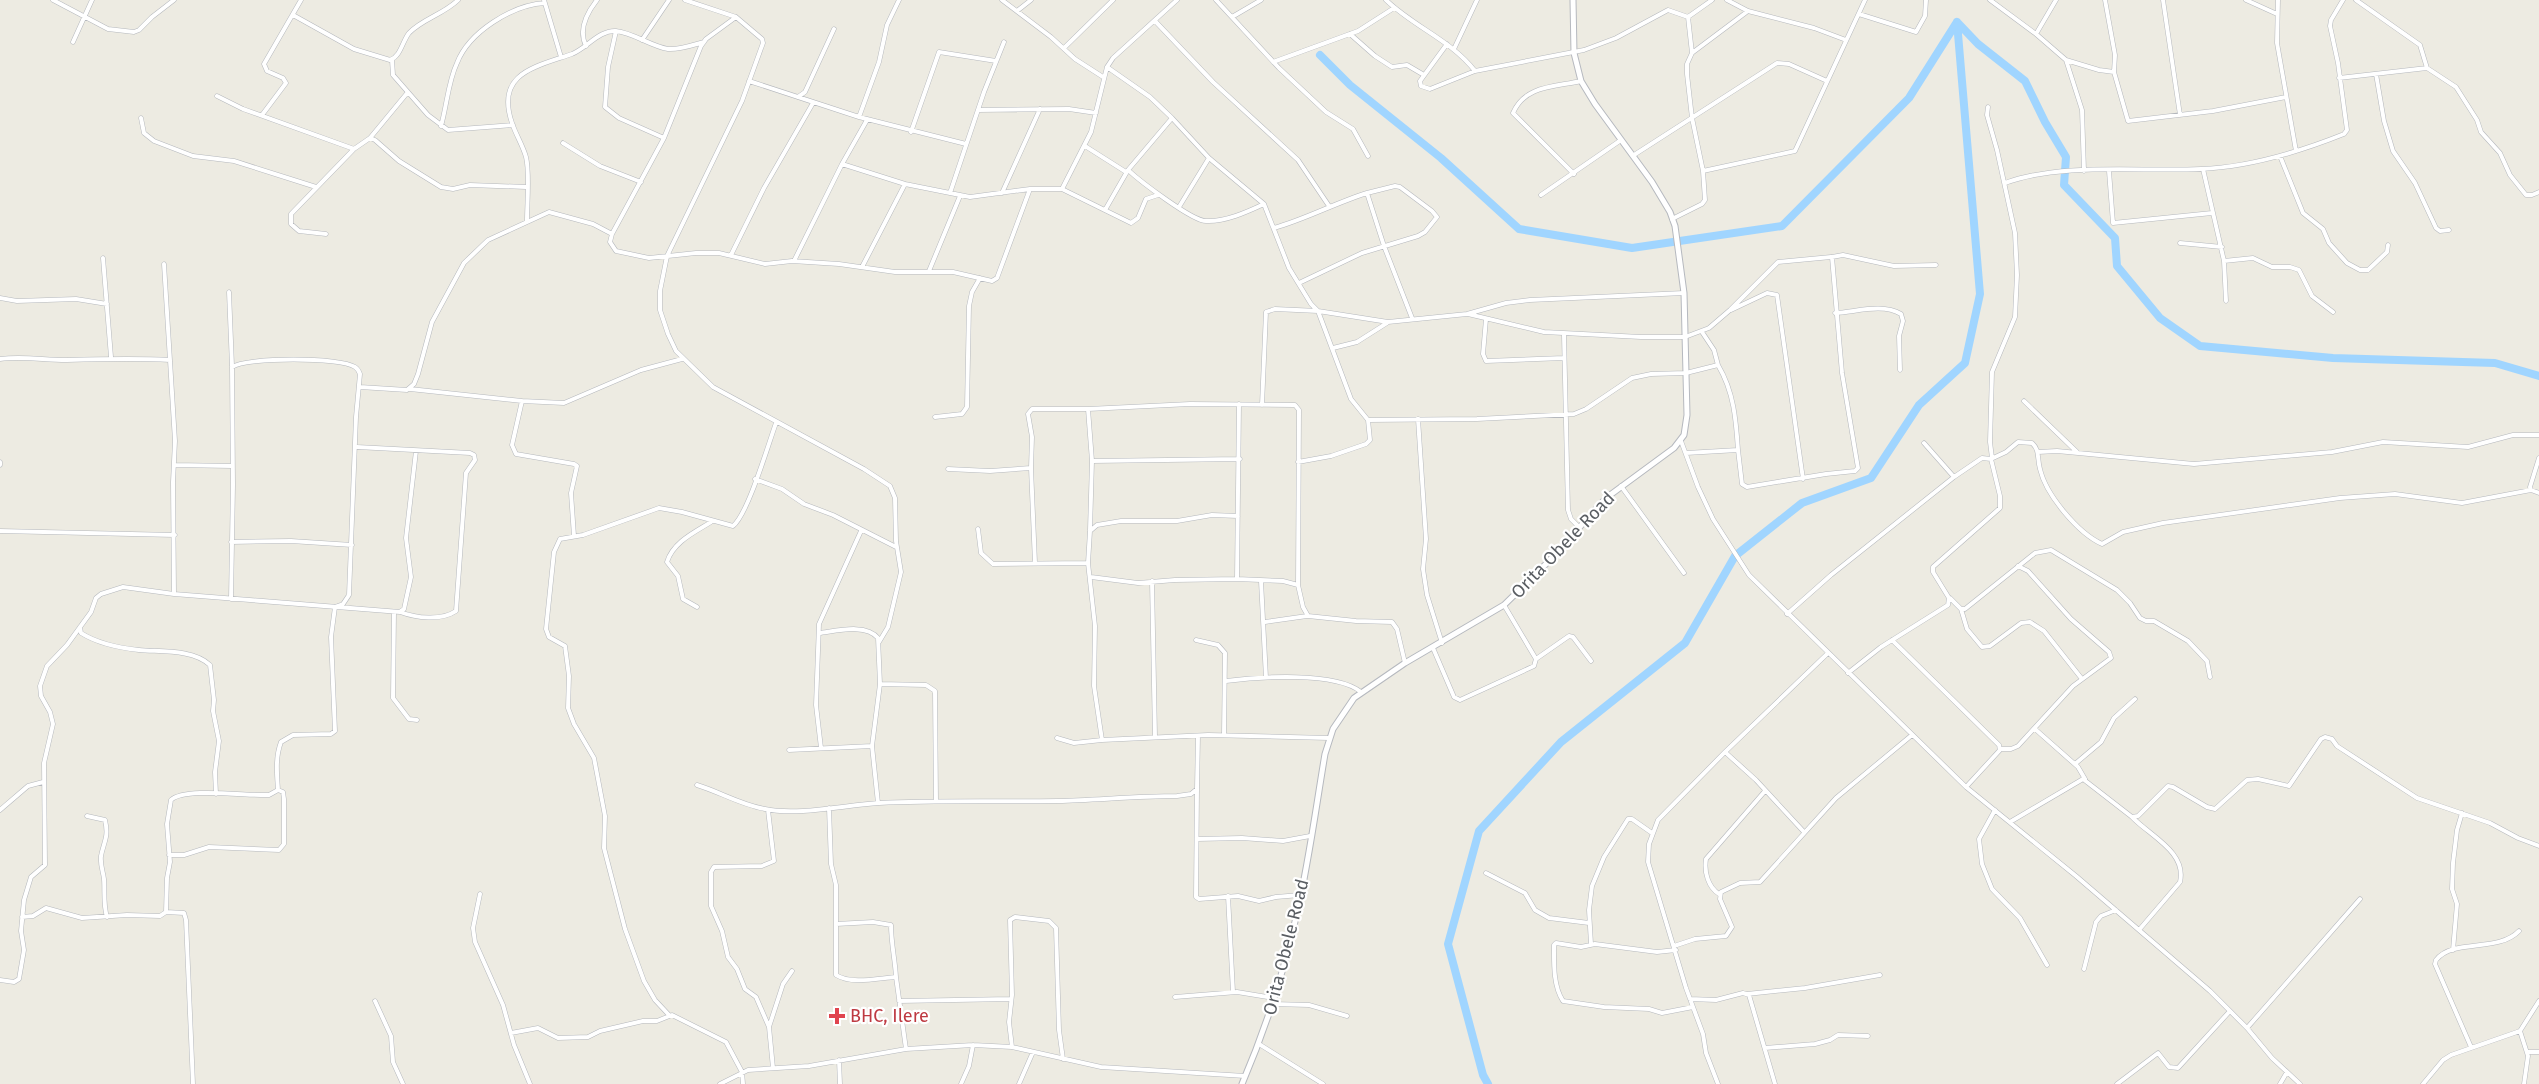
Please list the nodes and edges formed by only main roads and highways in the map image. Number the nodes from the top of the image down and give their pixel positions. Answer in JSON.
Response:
{"nodes":[{"id":1,"x":1573,"y":0,"type":"edge"},
{"id":2,"x":1242,"y":1084,"type":"edge"}],
"edges":[{"from":1,"to":2,"type":"main road","name":"Orita Obele Road"}]}
